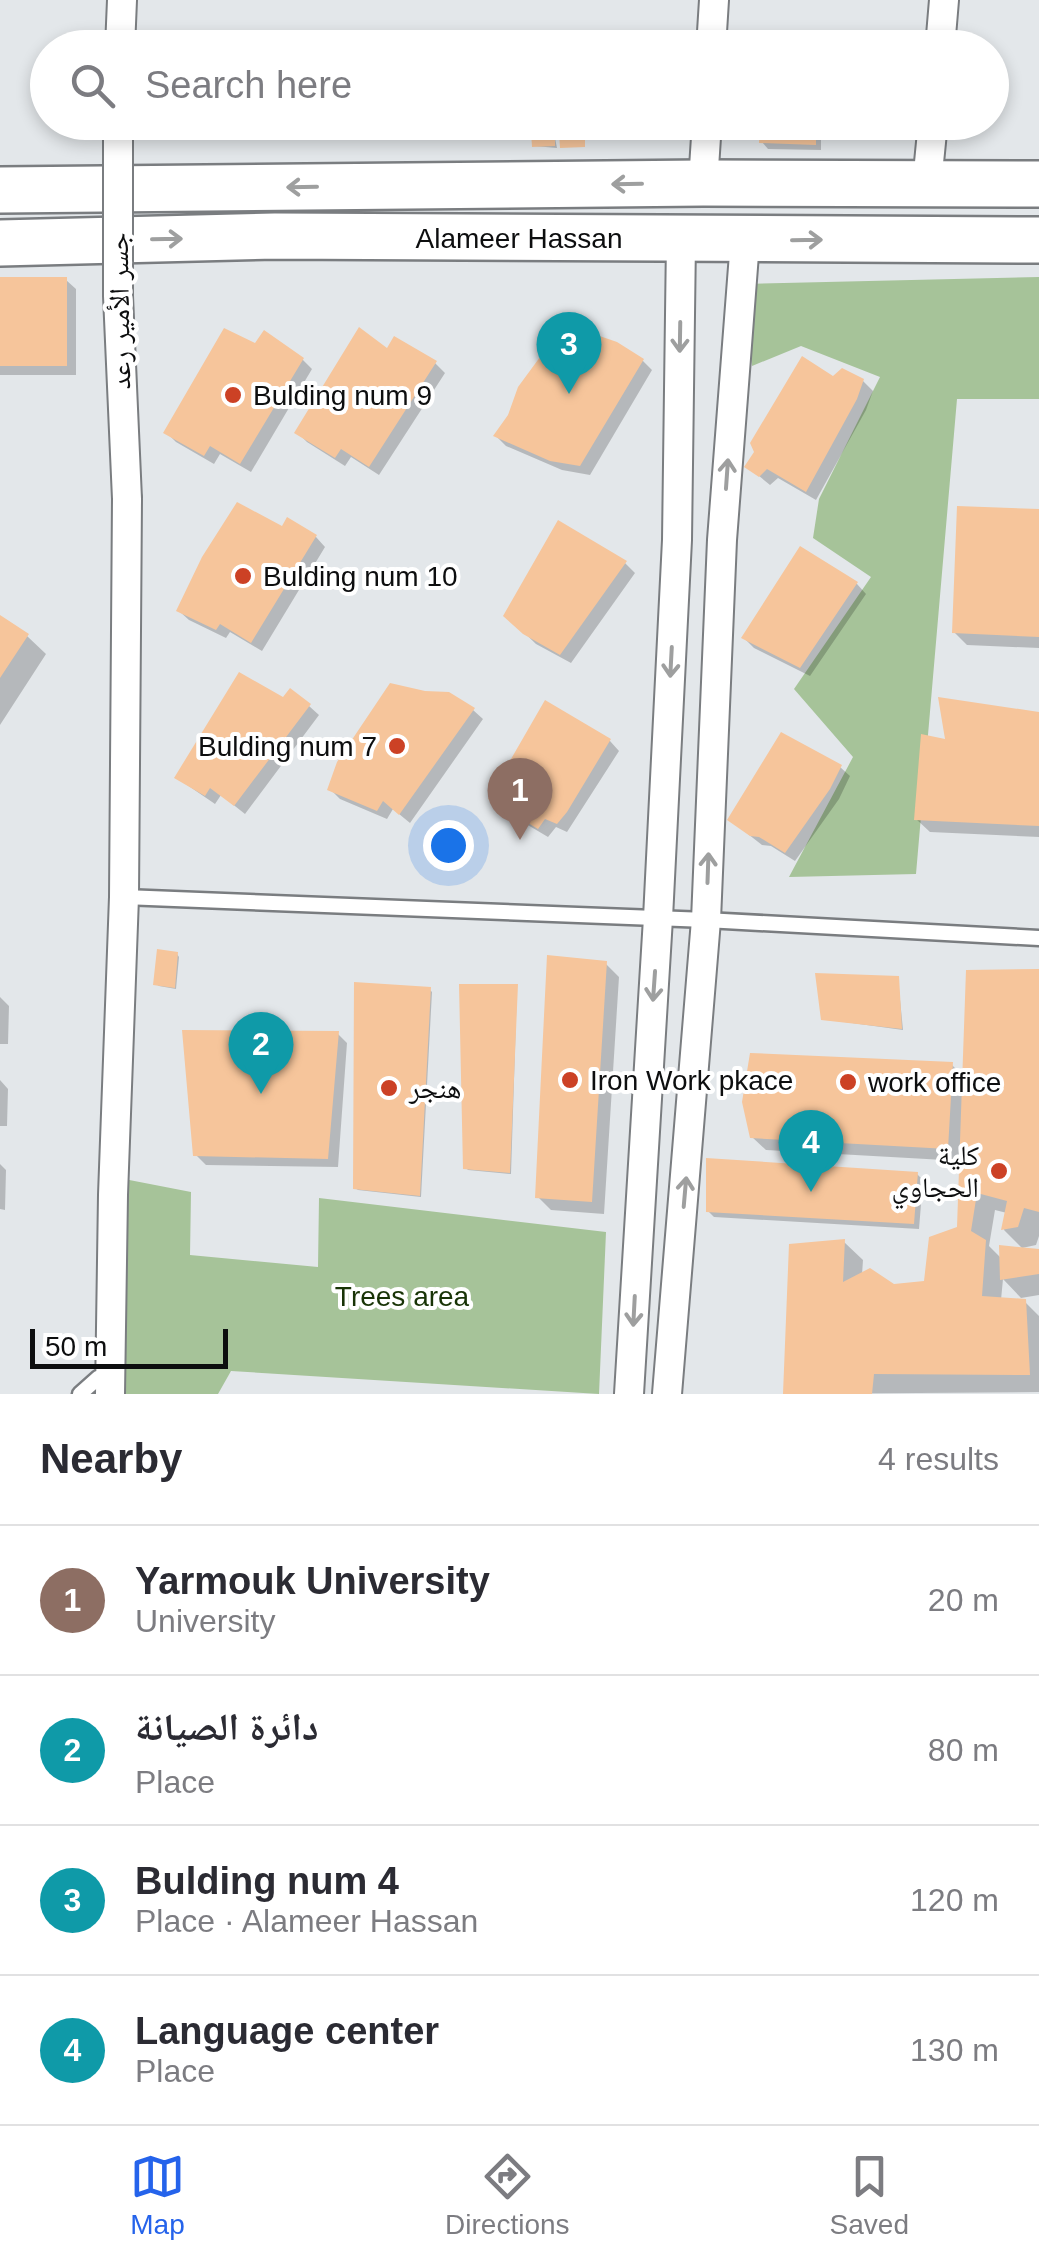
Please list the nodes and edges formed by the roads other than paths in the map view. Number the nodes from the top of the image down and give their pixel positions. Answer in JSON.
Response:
{"nodes":[{"id":1,"x":122,"y":0,"type":"edge"},
{"id":2,"x":714,"y":0,"type":"edge"},
{"id":3,"x":944,"y":0,"type":"edge"},
{"id":4,"x":121,"y":30,"type":"edge"},
{"id":5,"x":713,"y":30,"type":"edge"},
{"id":6,"x":942,"y":30,"type":"edge"},
{"id":7,"x":118,"y":140,"type":"edge"},
{"id":8,"x":706,"y":140,"type":"edge"},
{"id":9,"x":931,"y":140,"type":"edge"},
{"id":10,"x":703,"y":183,"type":"junction"},
{"id":11,"x":927,"y":183,"type":"junction"},
{"id":12,"x":1039,"y":184,"type":"edge"},
{"id":13,"x":0,"y":190,"type":"edge"},
{"id":14,"x":681,"y":240,"type":"junction"},
{"id":15,"x":1039,"y":240,"type":"edge"},
{"id":16,"x":745,"y":241,"type":"junction"},
{"id":17,"x":0,"y":243,"type":"edge"},
{"id":18,"x":677,"y":540,"type":"junction"},
{"id":19,"x":722,"y":540,"type":"junction"},
{"id":20,"x":124,"y":896,"type":"junction"},
{"id":21,"x":658,"y":918,"type":"junction"},
{"id":22,"x":706,"y":920,"type":"junction"},
{"id":23,"x":1039,"y":938,"type":"edge"},
{"id":24,"x":646,"y":1109,"type":"junction"},
{"id":25,"x":692,"y":1114,"type":"junction"},
{"id":26,"x":110,"y":1385,"type":"edge"},
{"id":27,"x":80,"y":1394,"type":"edge"},
{"id":28,"x":630,"y":1394,"type":"edge"},
{"id":29,"x":667,"y":1394,"type":"edge"}],
"edges":[{"from":1,"to":4,"type":"street"},
{"from":2,"to":5,"type":"street"},
{"from":3,"to":6,"type":"street"},
{"from":7,"to":20,"type":"street","name":"جسر الأمير رعد","bridge":true},
{"from":8,"to":10,"type":"street"},
{"from":9,"to":11,"type":"street"},
{"from":10,"to":11,"type":"main road","name":"Alameer Hassan"},
{"from":10,"to":13,"type":"main road","name":"Alameer Hassan","one_way":true},
{"from":11,"to":12,"type":"main road","name":"Alameer Hassan"},
{"from":14,"to":16,"type":"main road","name":"Alameer Hassan"},
{"from":17,"to":14,"type":"main road","name":"Alameer Hassan","one_way":true},
{"from":14,"to":18,"type":"street","one_way":true},
{"from":16,"to":15,"type":"main road","name":"Alameer Hassan","one_way":true},
{"from":19,"to":16,"type":"street","one_way":true},
{"from":18,"to":19,"type":"street"},
{"from":18,"to":21,"type":"street","one_way":true},
{"from":22,"to":19,"type":"street","one_way":true},
{"from":20,"to":21,"type":"lane"},
{"from":20,"to":26,"type":"street","name":"جسر الأمير رعد"},
{"from":21,"to":22,"type":"lane"},
{"from":21,"to":24,"type":"street","one_way":true},
{"from":22,"to":23,"type":"lane"},
{"from":22,"to":25,"type":"street"},
{"from":24,"to":25,"type":"street"},
{"from":24,"to":28,"type":"street","one_way":true},
{"from":29,"to":25,"type":"street","one_way":true},
{"from":26,"to":27,"type":"lane"}]}
